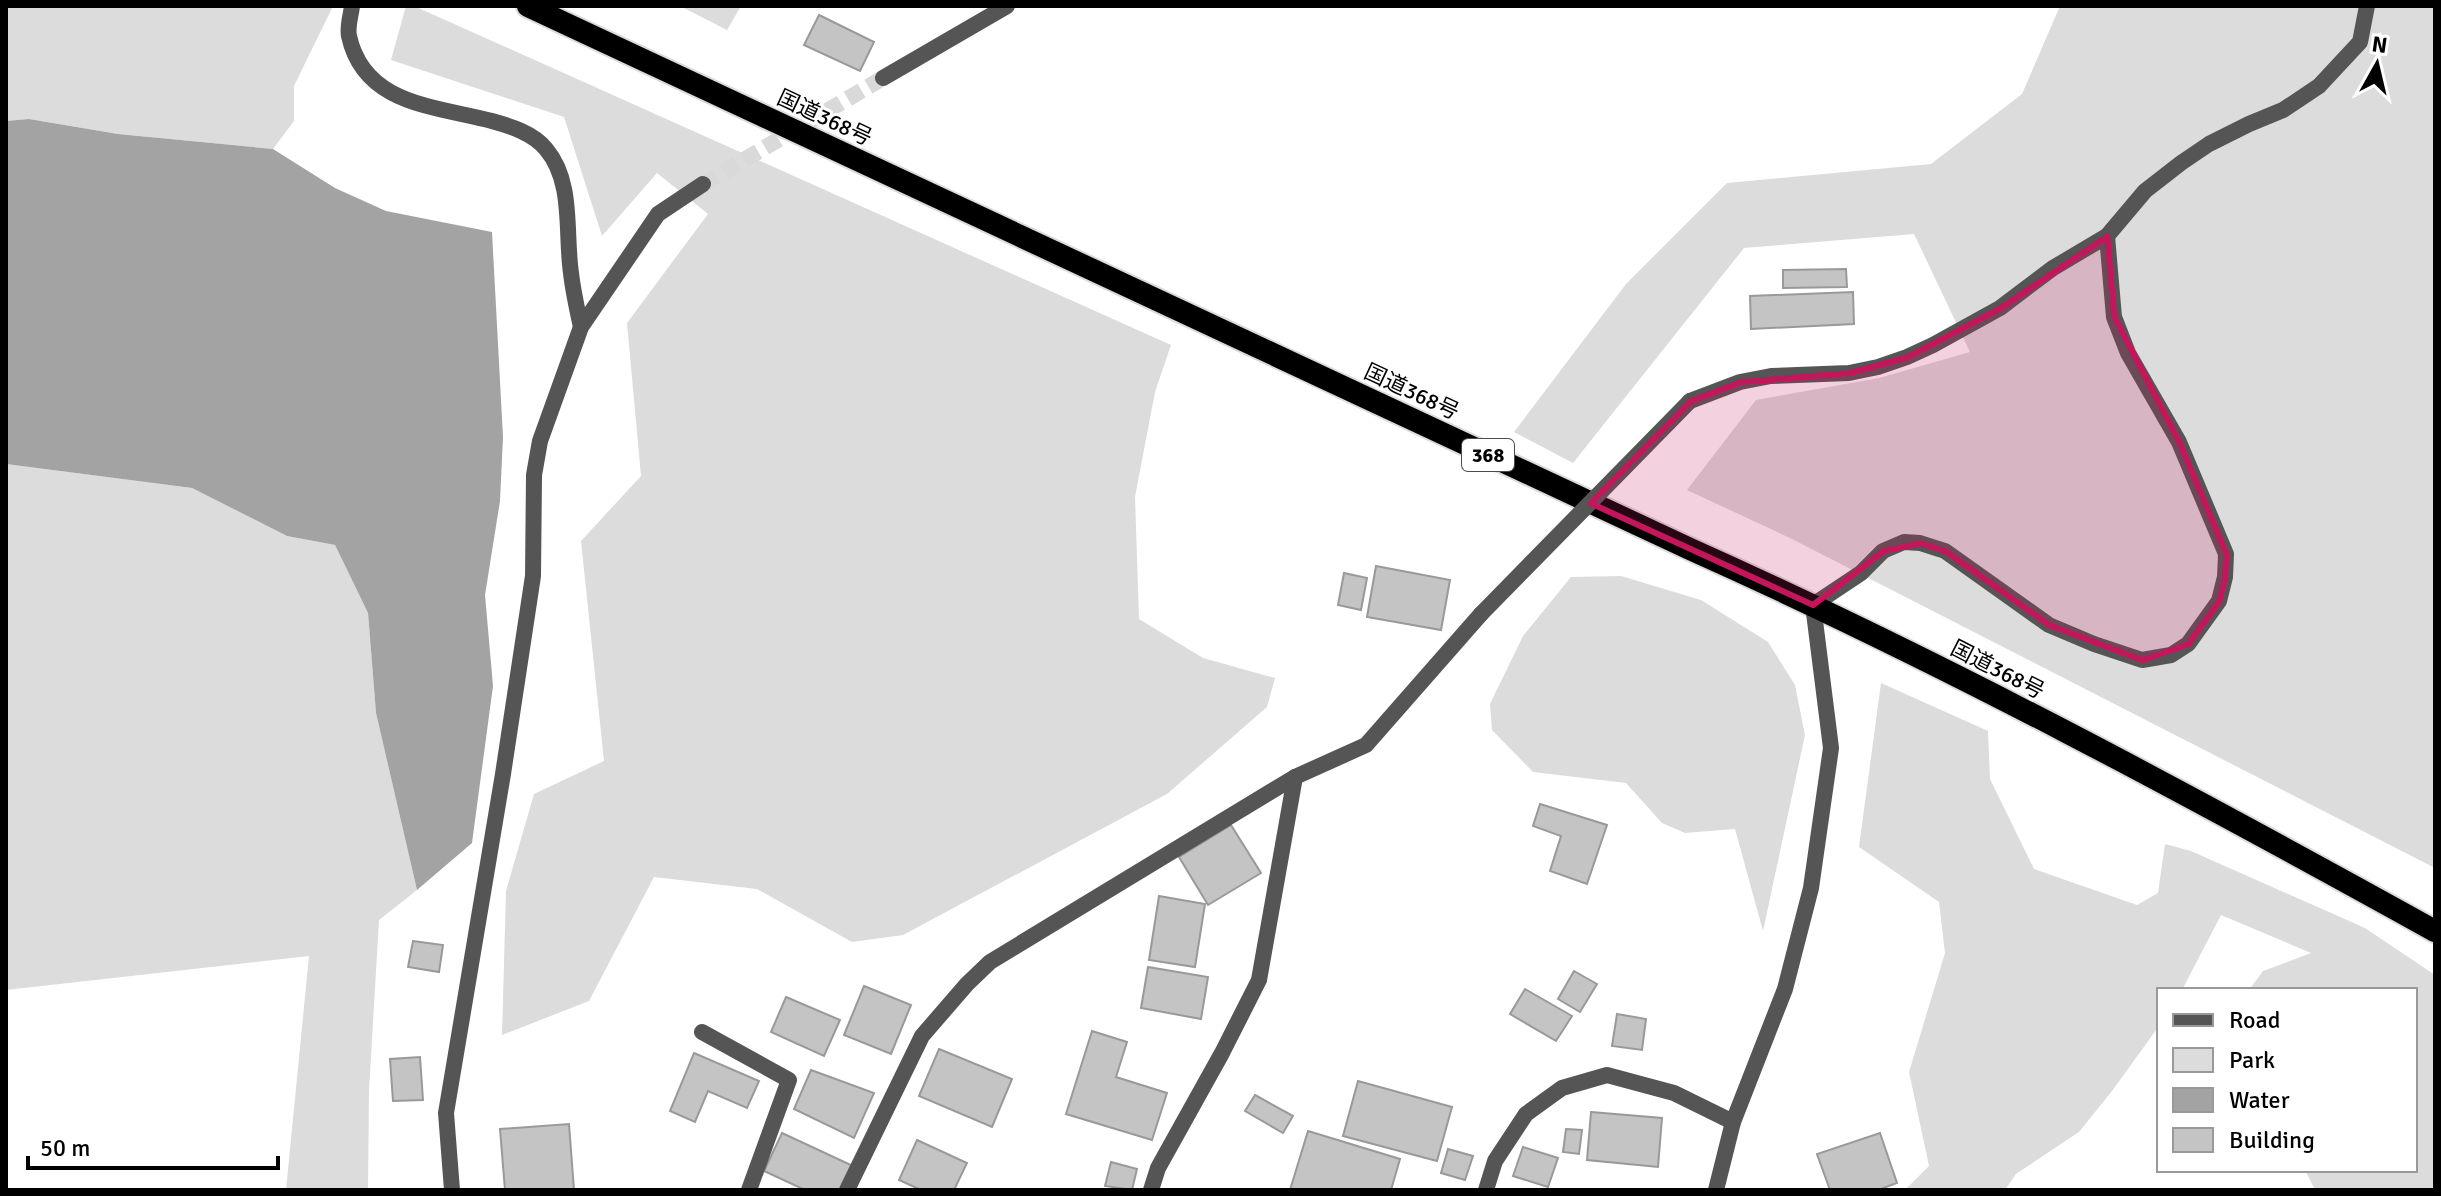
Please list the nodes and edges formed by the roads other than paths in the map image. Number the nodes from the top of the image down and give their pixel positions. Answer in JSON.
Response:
{"nodes":[{"id":1,"x":352,"y":6,"type":"edge"},
{"id":2,"x":528,"y":6,"type":"edge"},
{"id":3,"x":1007,"y":6,"type":"edge"},
{"id":4,"x":2367,"y":6,"type":"edge"},
{"id":5,"x":883,"y":78,"type":"tunnel mouth"},
{"id":6,"x":703,"y":184,"type":"tunnel mouth"},
{"id":7,"x":2107,"y":236,"type":"junction"},
{"id":8,"x":581,"y":327,"type":"junction"},
{"id":9,"x":1813,"y":605,"type":"junction"},
{"id":10,"x":1295,"y":777,"type":"junction"},
{"id":11,"x":2435,"y":931,"type":"edge"},
{"id":12,"x":702,"y":1032,"type":"dead end"},
{"id":13,"x":1733,"y":1122,"type":"junction"},
{"id":14,"x":452,"y":1190,"type":"edge"},
{"id":15,"x":749,"y":1190,"type":"edge"},
{"id":16,"x":847,"y":1190,"type":"edge"},
{"id":17,"x":1151,"y":1190,"type":"edge"},
{"id":18,"x":1486,"y":1190,"type":"edge"},
{"id":19,"x":1716,"y":1190,"type":"edge"}],
"edges":[{"from":1,"to":8,"type":"street"},
{"from":2,"to":9,"type":"highway","name":"国道368号","number":"368"},
{"from":3,"to":5,"type":"street"},
{"from":4,"to":7,"type":"street"},
{"from":6,"to":8,"type":"street"},
{"from":7,"to":9,"type":"street"},
{"from":7,"to":10,"type":"street","bridge":true},
{"from":8,"to":14,"type":"street"},
{"from":9,"to":11,"type":"highway","name":"国道368号","number":"368"},
{"from":9,"to":13,"type":"street"},
{"from":10,"to":16,"type":"street"},
{"from":10,"to":17,"type":"street"},
{"from":12,"to":15,"type":"street"},
{"from":13,"to":18,"type":"street"},
{"from":13,"to":19,"type":"street"}]}
